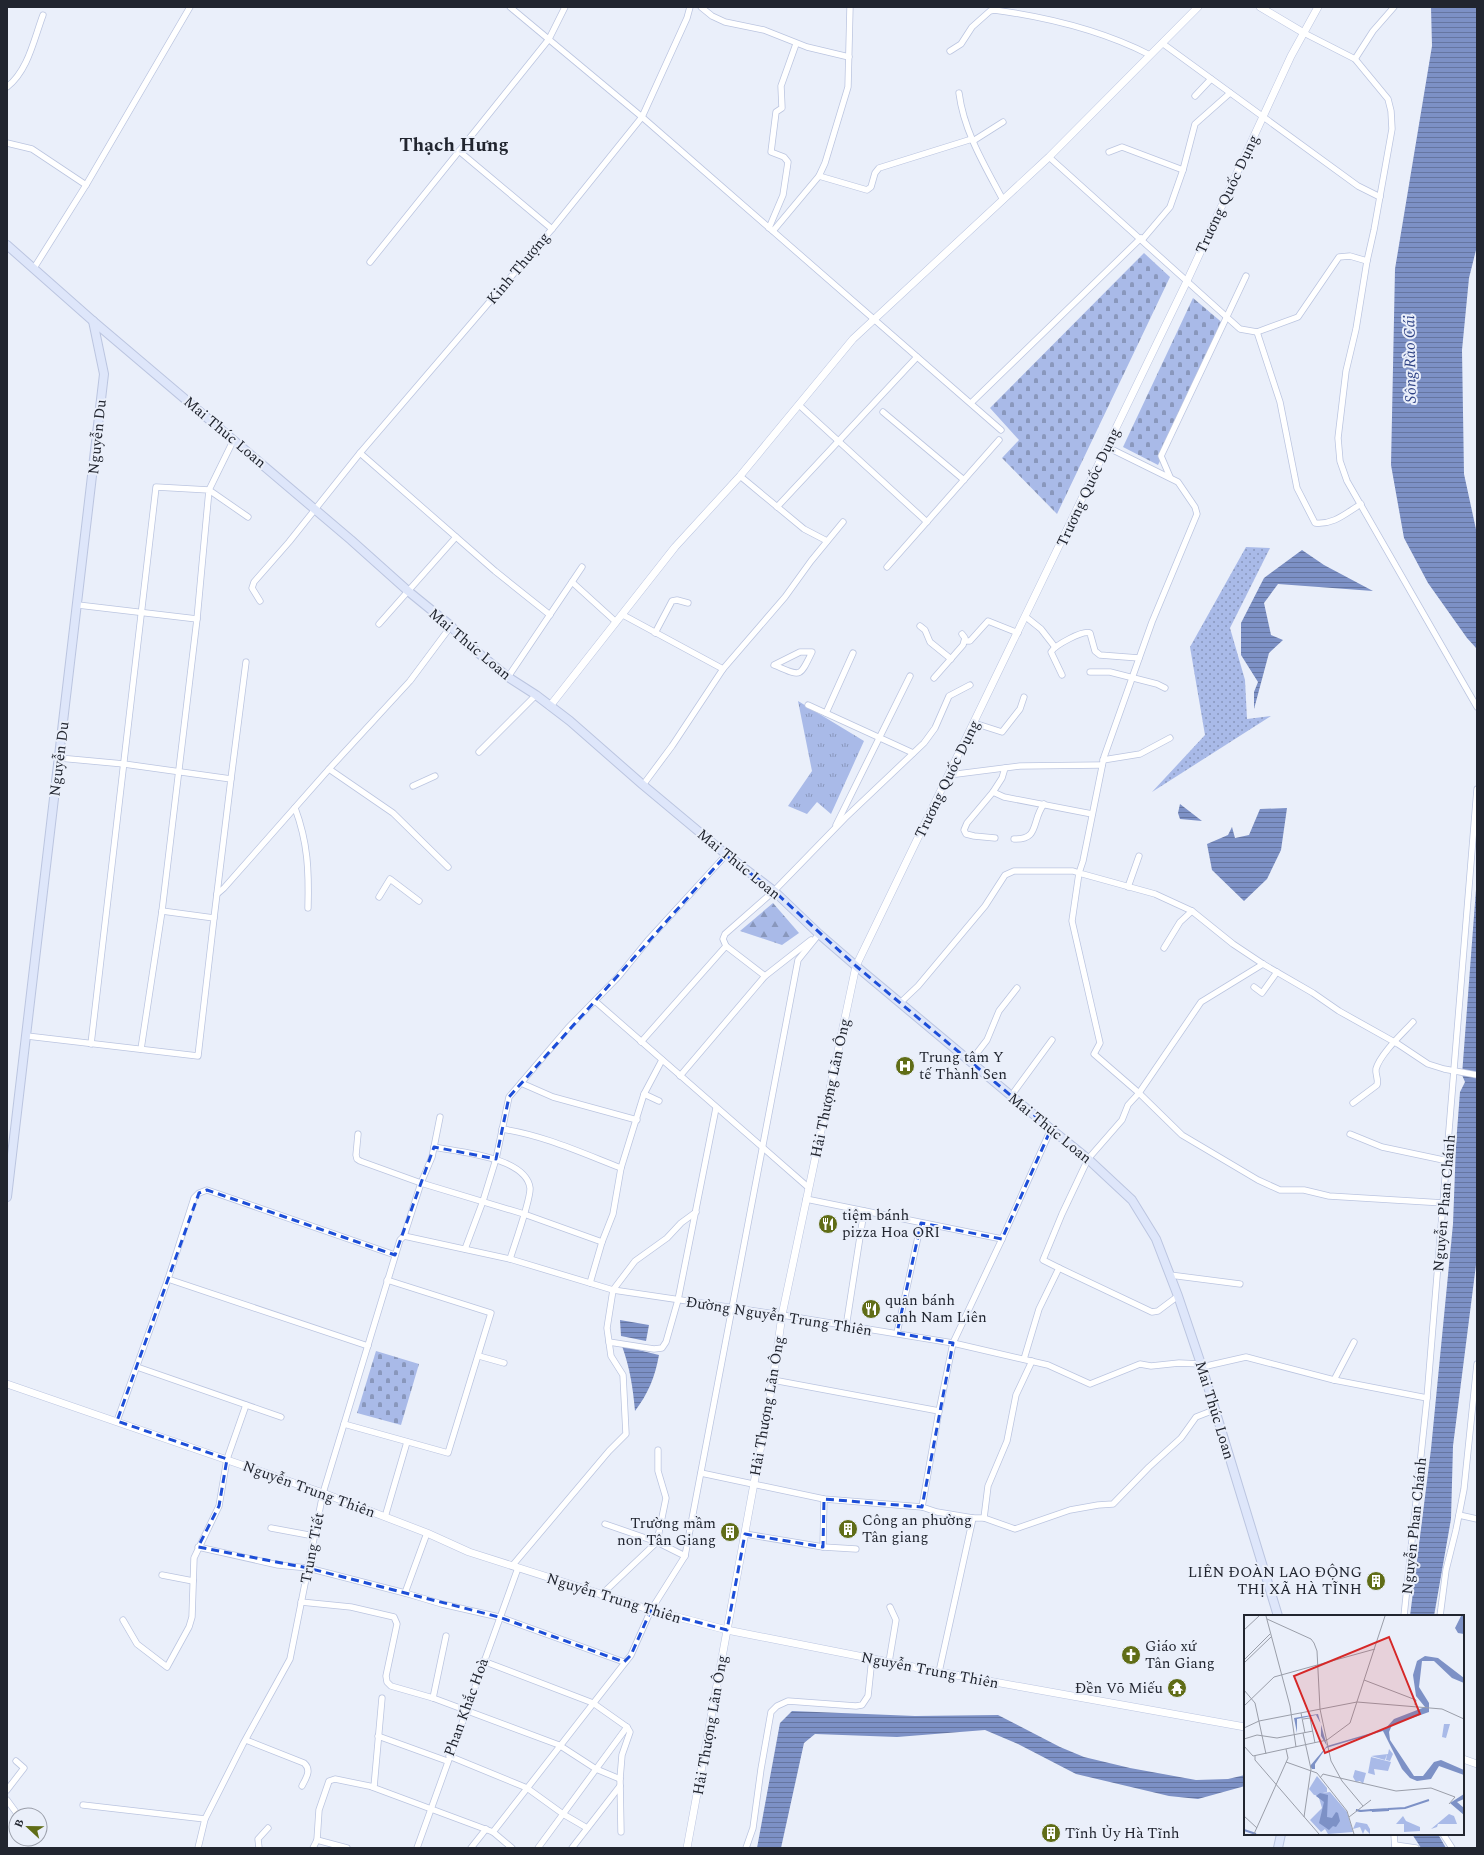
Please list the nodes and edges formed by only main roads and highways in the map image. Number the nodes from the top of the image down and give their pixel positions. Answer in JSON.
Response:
{"nodes":[{"id":1,"x":7,"y":245,"type":"edge"},
{"id":2,"x":94,"y":321,"type":"junction"},
{"id":3,"x":7,"y":1198,"type":"edge"},
{"id":4,"x":1278,"y":1615,"type":"edge"},
{"id":5,"x":1281,"y":1835,"type":"edge"},
{"id":6,"x":1278,"y":1848,"type":"edge"}],
"edges":[{"from":1,"to":2,"type":"main road","name":"Mai Thúc Loan"},
{"from":2,"to":3,"type":"main road","name":"Nguyễn Du"},
{"from":2,"to":4,"type":"main road","name":"Mai Thúc Loan"},
{"from":5,"to":6,"type":"main road"}]}
